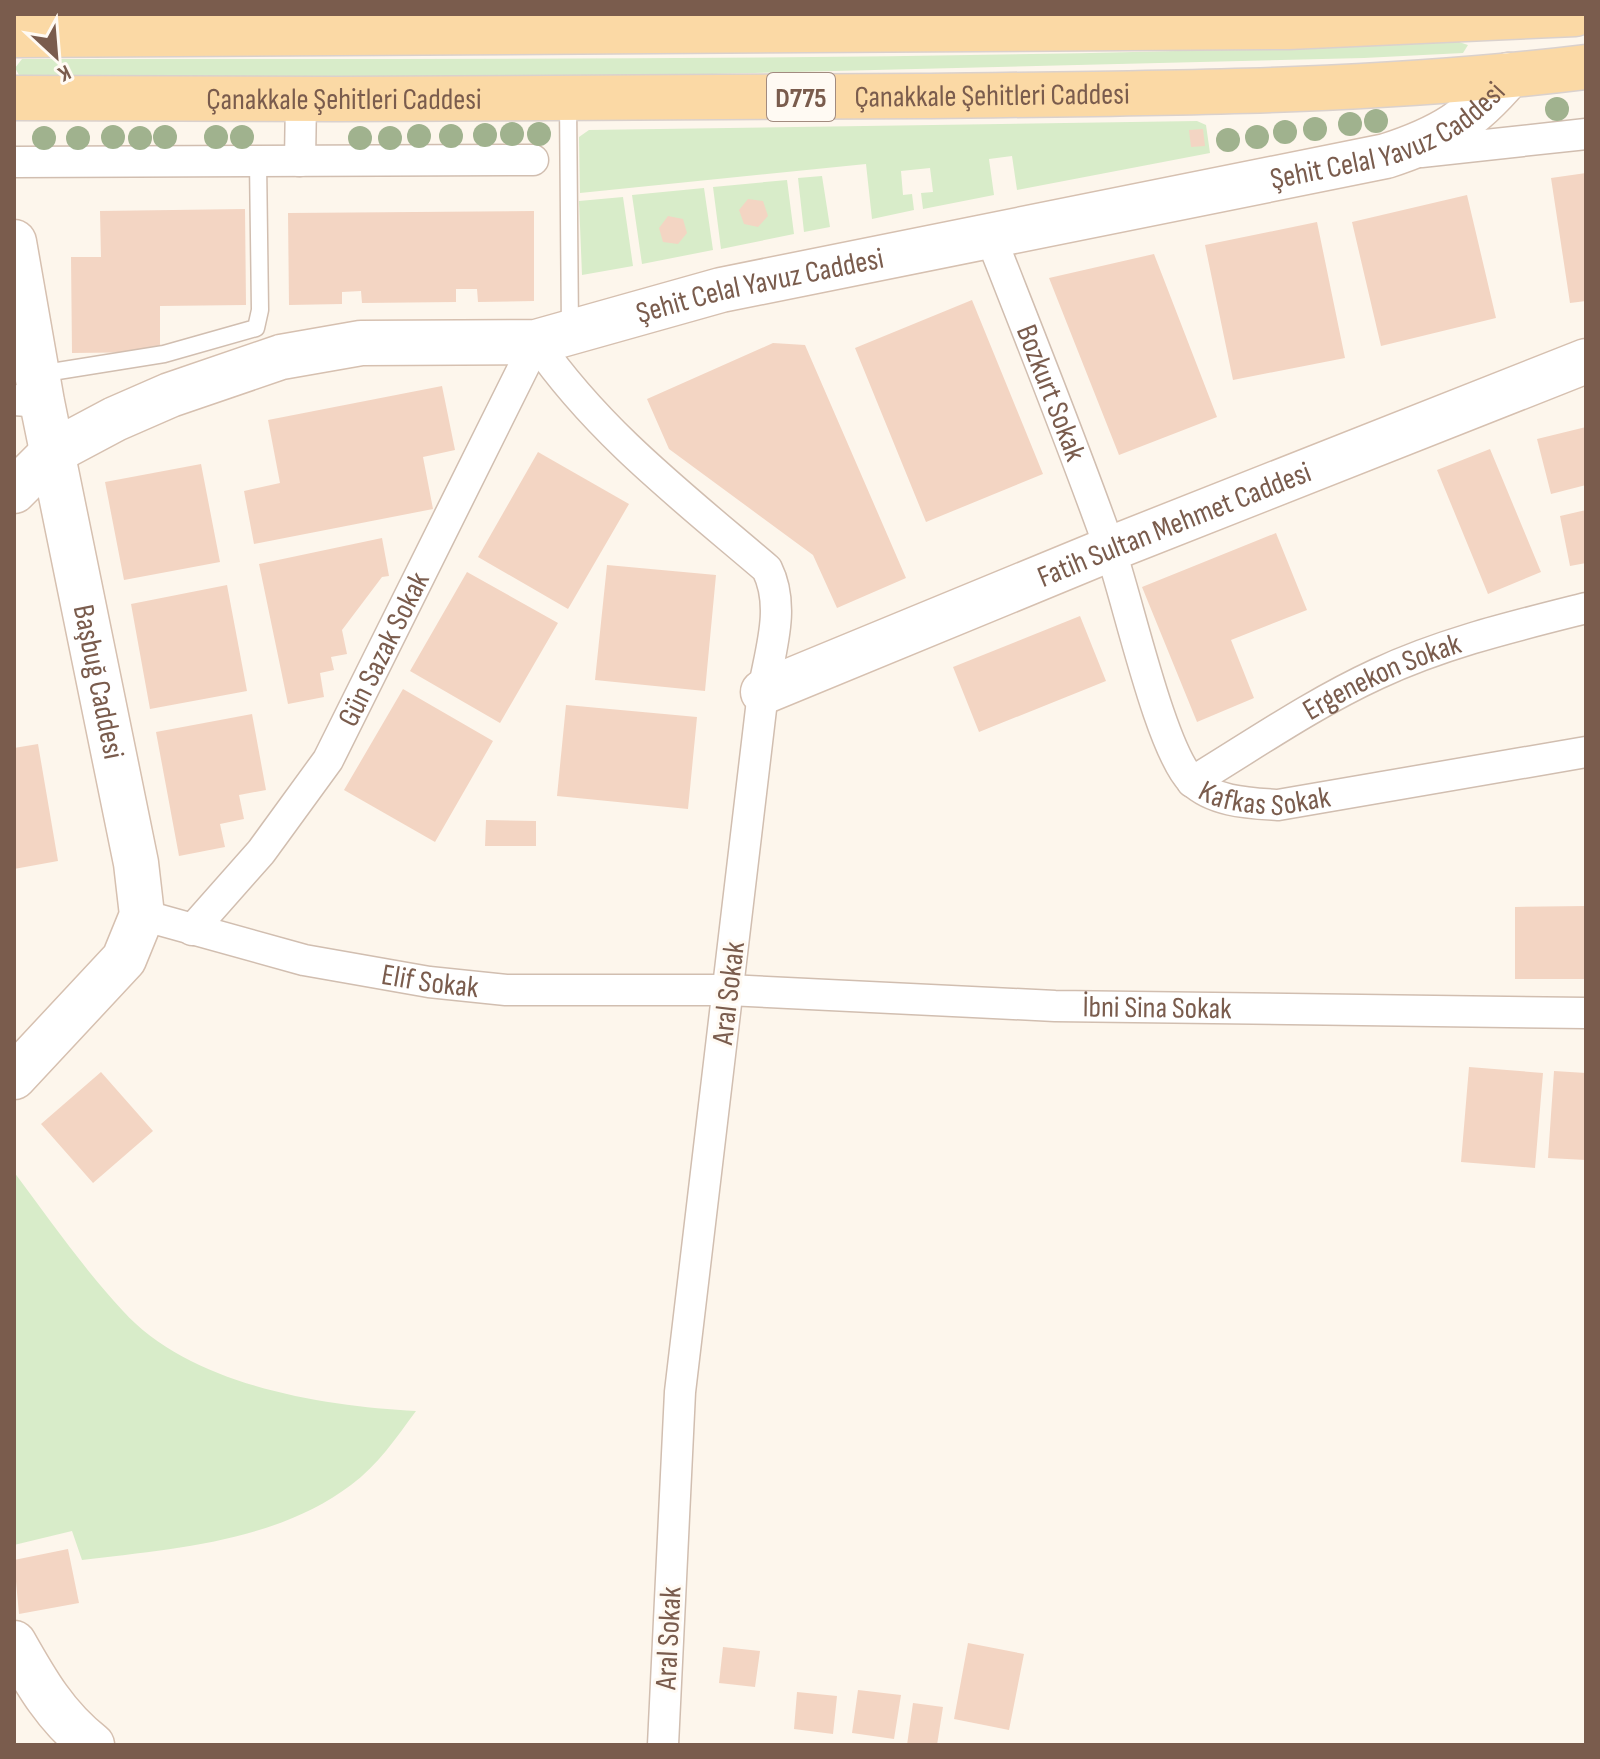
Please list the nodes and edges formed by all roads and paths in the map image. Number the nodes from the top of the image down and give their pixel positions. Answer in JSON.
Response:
{"nodes":[{"id":1,"x":1566,"y":15,"type":"edge"},
{"id":2,"x":14,"y":35,"type":"edge"},
{"id":3,"x":1577,"y":68,"type":"edge"},
{"id":4,"x":1509,"y":75,"type":"junction"},
{"id":5,"x":14,"y":98,"type":"edge"},
{"id":6,"x":301,"y":99,"type":"junction"},
{"id":7,"x":568,"y":100,"type":"junction"},
{"id":8,"x":1586,"y":134,"type":"edge"},
{"id":9,"x":1386,"y":156,"type":"junction"},
{"id":10,"x":533,"y":160,"type":"dead end"},
{"id":11,"x":258,"y":161,"type":"junction"},
{"id":12,"x":300,"y":161,"type":"junction"},
{"id":13,"x":14,"y":162,"type":"edge"},
{"id":14,"x":991,"y":238,"type":"junction"},
{"id":15,"x":14,"y":242,"type":"edge"},
{"id":16,"x":553,"y":337,"type":"junction"},
{"id":17,"x":1586,"y":361,"type":"edge"},
{"id":18,"x":31,"y":392,"type":"edge"},
{"id":19,"x":53,"y":452,"type":"junction"},
{"id":20,"x":14,"y":491,"type":"edge"},
{"id":21,"x":1110,"y":549,"type":"junction"},
{"id":22,"x":1586,"y":608,"type":"edge"},
{"id":23,"x":763,"y":692,"type":"junction"},
{"id":24,"x":1586,"y":752,"type":"edge"},
{"id":25,"x":1192,"y":782,"type":"junction"},
{"id":26,"x":142,"y":915,"type":"junction"},
{"id":27,"x":192,"y":930,"type":"junction"},
{"id":28,"x":728,"y":990,"type":"junction"},
{"id":29,"x":1586,"y":1013,"type":"edge"},
{"id":30,"x":14,"y":1077,"type":"edge"},
{"id":31,"x":14,"y":1643,"type":"edge"},
{"id":32,"x":92,"y":1745,"type":"edge"},
{"id":33,"x":663,"y":1745,"type":"edge"}],
"edges":[{"from":1,"to":2,"type":"main road","number":"D775"},
{"from":1,"to":3,"type":"main road"},
{"from":3,"to":4,"type":"main road","name":"Çanakkale Şehitleri Caddesi","number":"D775"},
{"from":4,"to":7,"type":"main road","name":"Çanakkale Şehitleri Caddesi","number":"D775"},
{"from":4,"to":9,"type":"street","name":"Şehit Celal Yavuz Caddesi"},
{"from":5,"to":6,"type":"main road","name":"Çanakkale Şehitleri Caddesi","number":"D775"},
{"from":6,"to":7,"type":"main road","name":"Çanakkale Şehitleri Caddesi","number":"D775"},
{"from":6,"to":12,"type":"street"},
{"from":7,"to":16,"type":"lane"},
{"from":8,"to":9,"type":"street"},
{"from":9,"to":14,"type":"street","name":"Şehit Celal Yavuz Caddesi"},
{"from":10,"to":12,"type":"street","name":"Çanakkale Şehitleri Caddesi"},
{"from":11,"to":12,"type":"street","name":"Çanakkale Şehitleri Caddesi"},
{"from":11,"to":13,"type":"street","name":"Çanakkale Şehitleri Caddesi"},
{"from":11,"to":18,"type":"lane"},
{"from":14,"to":16,"type":"street","name":"Şehit Celal Yavuz Caddesi"},
{"from":14,"to":21,"type":"street","name":"Bozkurt Sokak"},
{"from":15,"to":18,"type":"street","name":"Başbuğ Caddesi"},
{"from":16,"to":19,"type":"street","name":"Şehit Celal Yavuz Caddesi"},
{"from":16,"to":23,"type":"street","name":"Aral Sokak"},
{"from":16,"to":27,"type":"street","name":"Gün Sazak Sokak"},
{"from":17,"to":21,"type":"street","name":"Fatih Sultan Mehmet Caddesi"},
{"from":18,"to":19,"type":"street","name":"Başbuğ Caddesi"},
{"from":19,"to":20,"type":"street","name":"Şehit Celal Yavuz Caddesi"},
{"from":19,"to":26,"type":"street","name":"Başbuğ Caddesi"},
{"from":21,"to":23,"type":"street","name":"Fatih Sultan Mehmet Caddesi"},
{"from":21,"to":25,"type":"street","name":"Kafkas Sokak"},
{"from":22,"to":25,"type":"street","name":"Ergenekon Sokak"},
{"from":23,"to":28,"type":"street","name":"Aral Sokak"},
{"from":24,"to":25,"type":"street","name":"Kafkas Sokak"},
{"from":26,"to":27,"type":"street","name":"Elif Sokak"},
{"from":26,"to":30,"type":"street","name":"Başbuğ Caddesi"},
{"from":27,"to":28,"type":"street","name":"Elif Sokak"},
{"from":28,"to":29,"type":"street","name":"İbni Sina Sokak"},
{"from":28,"to":33,"type":"street","name":"Aral Sokak"},
{"from":31,"to":32,"type":"street"}]}
